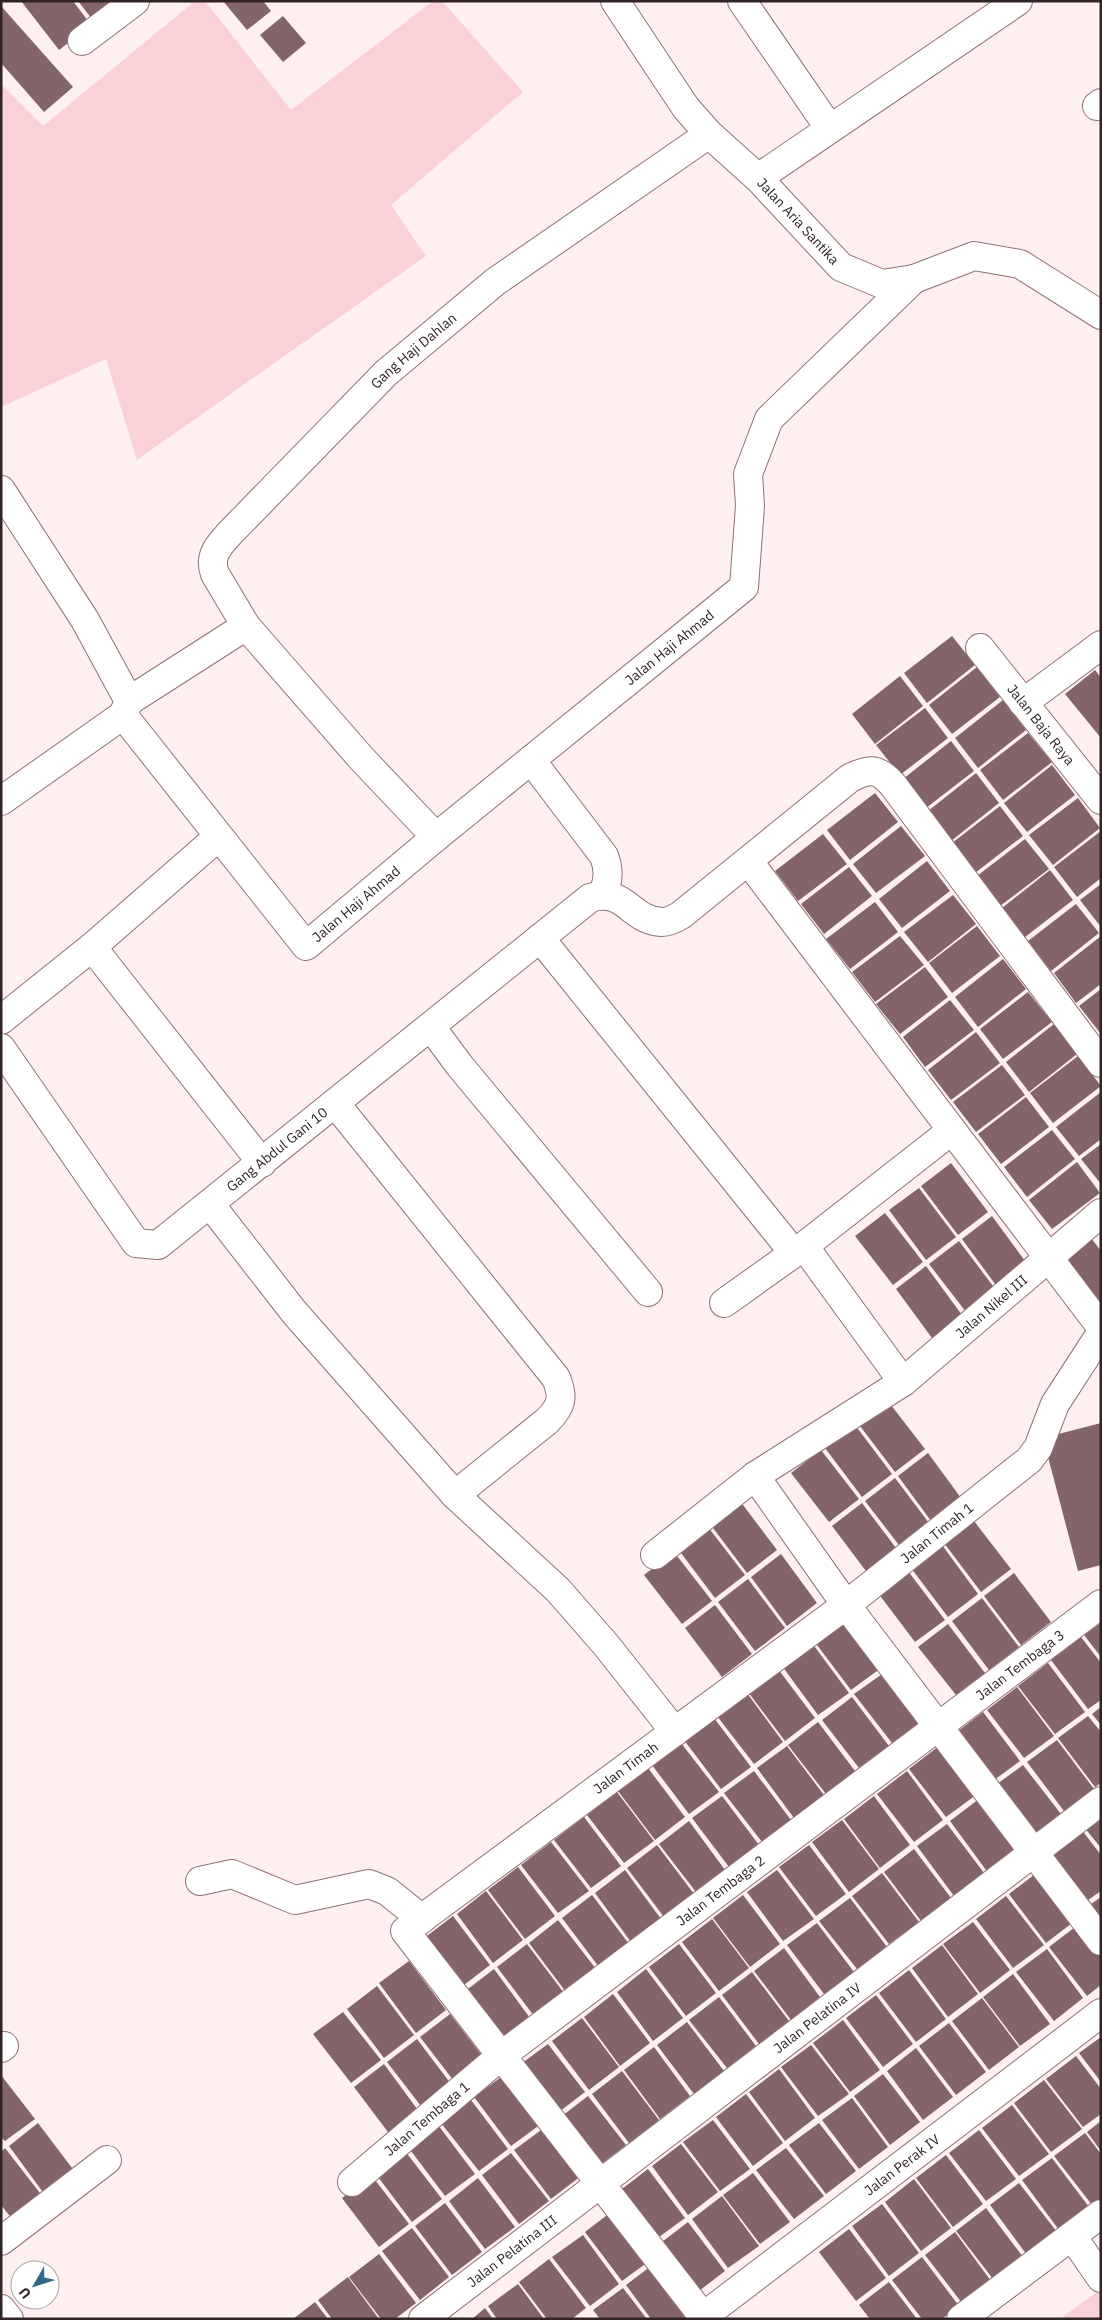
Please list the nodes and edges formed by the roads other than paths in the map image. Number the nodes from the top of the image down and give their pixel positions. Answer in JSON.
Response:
{"nodes":[{"id":1,"x":135,"y":1,"type":"edge"},
{"id":2,"x":615,"y":1,"type":"edge"},
{"id":3,"x":742,"y":1,"type":"edge"},
{"id":4,"x":1018,"y":1,"type":"edge"},
{"id":5,"x":82,"y":41,"type":"dead end"},
{"id":6,"x":830,"y":129,"type":"junction"},
{"id":7,"x":709,"y":134,"type":"junction"},
{"id":8,"x":758,"y":178,"type":"junction"},
{"id":9,"x":914,"y":279,"type":"junction"},
{"id":10,"x":1101,"y":315,"type":"edge"},
{"id":11,"x":1,"y":490,"type":"edge"},
{"id":12,"x":246,"y":626,"type":"junction"},
{"id":13,"x":1101,"y":645,"type":"edge"},
{"id":14,"x":980,"y":648,"type":"dead end"},
{"id":15,"x":1023,"y":703,"type":"junction"},
{"id":16,"x":126,"y":708,"type":"junction"},
{"id":17,"x":531,"y":760,"type":"junction"},
{"id":18,"x":1101,"y":800,"type":"edge"},
{"id":19,"x":1,"y":801,"type":"edge"},
{"id":20,"x":218,"y":837,"type":"junction"},
{"id":21,"x":436,"y":837,"type":"junction"},
{"id":22,"x":749,"y":862,"type":"junction"},
{"id":23,"x":602,"y":894,"type":"junction"},
{"id":24,"x":540,"y":938,"type":"junction"},
{"id":25,"x":92,"y":946,"type":"junction"},
{"id":26,"x":1,"y":1020,"type":"edge"},
{"id":27,"x":431,"y":1027,"type":"junction"},
{"id":28,"x":1,"y":1048,"type":"edge"},
{"id":29,"x":1101,"y":1063,"type":"edge"},
{"id":30,"x":334,"y":1103,"type":"junction"},
{"id":31,"x":950,"y":1131,"type":"junction"},
{"id":32,"x":262,"y":1163,"type":"junction"},
{"id":33,"x":210,"y":1204,"type":"junction"},
{"id":34,"x":1101,"y":1213,"type":"edge"},
{"id":35,"x":799,"y":1249,"type":"junction"},
{"id":36,"x":1048,"y":1256,"type":"junction"},
{"id":37,"x":648,"y":1292,"type":"dead end"},
{"id":38,"x":724,"y":1303,"type":"dead end"},
{"id":39,"x":1101,"y":1327,"type":"edge"},
{"id":40,"x":1101,"y":1333,"type":"edge"},
{"id":41,"x":903,"y":1382,"type":"junction"},
{"id":42,"x":755,"y":1476,"type":"junction"},
{"id":43,"x":455,"y":1495,"type":"junction"},
{"id":44,"x":655,"y":1555,"type":"dead end"},
{"id":45,"x":1101,"y":1604,"type":"edge"},
{"id":46,"x":846,"y":1605,"type":"junction"},
{"id":47,"x":938,"y":1725,"type":"junction"},
{"id":48,"x":675,"y":1732,"type":"junction"},
{"id":49,"x":1101,"y":1801,"type":"edge"},
{"id":50,"x":1034,"y":1852,"type":"junction"},
{"id":51,"x":200,"y":1881,"type":"dead end"},
{"id":52,"x":414,"y":1925,"type":"junction"},
{"id":53,"x":1101,"y":1940,"type":"edge"},
{"id":54,"x":1101,"y":2014,"type":"edge"},
{"id":55,"x":502,"y":2055,"type":"junction"},
{"id":56,"x":107,"y":2160,"type":"dead end"},
{"id":57,"x":352,"y":2182,"type":"dead end"},
{"id":58,"x":601,"y":2183,"type":"junction"},
{"id":59,"x":1101,"y":2214,"type":"edge"},
{"id":60,"x":1072,"y":2236,"type":"junction"},
{"id":61,"x":1,"y":2241,"type":"edge"},
{"id":62,"x":1101,"y":2278,"type":"edge"},
{"id":63,"x":1,"y":2308,"type":"edge"},
{"id":64,"x":703,"y":2318,"type":"edge"},
{"id":65,"x":9,"y":2319,"type":"edge"},
{"id":66,"x":423,"y":2319,"type":"edge"},
{"id":67,"x":961,"y":2319,"type":"edge"}],
"edges":[{"from":1,"to":5,"type":"street"},
{"from":2,"to":7,"type":"street","name":"Jalan Aria Santika"},
{"from":3,"to":6,"type":"street"},
{"from":4,"to":6,"type":"street"},
{"from":6,"to":8,"type":"street"},
{"from":7,"to":8,"type":"street","name":"Jalan Aria Santika"},
{"from":7,"to":12,"type":"street","name":"Gang Haji Dahlan"},
{"from":8,"to":9,"type":"street","name":"Jalan Aria Santika"},
{"from":9,"to":10,"type":"street","name":"Jalan Aria Santika"},
{"from":9,"to":17,"type":"street","name":"Jalan Haji Ahmad"},
{"from":11,"to":16,"type":"street"},
{"from":12,"to":16,"type":"street"},
{"from":12,"to":21,"type":"street"},
{"from":13,"to":15,"type":"street"},
{"from":14,"to":15,"type":"street","name":"Jalan Baja Raya"},
{"from":15,"to":18,"type":"street","name":"Jalan Baja Raya"},
{"from":16,"to":19,"type":"street"},
{"from":16,"to":20,"type":"street"},
{"from":17,"to":21,"type":"street","name":"Jalan Haji Ahmad"},
{"from":17,"to":23,"type":"street"},
{"from":20,"to":21,"type":"street","name":"Jalan Haji Ahmad"},
{"from":20,"to":25,"type":"street"},
{"from":22,"to":23,"type":"street"},
{"from":22,"to":29,"type":"street"},
{"from":22,"to":31,"type":"street"},
{"from":23,"to":24,"type":"street","name":"Gang Abdul Gani 10"},
{"from":24,"to":27,"type":"street","name":"Gang Abdul Gani 10"},
{"from":24,"to":35,"type":"street"},
{"from":25,"to":26,"type":"street"},
{"from":25,"to":32,"type":"street"},
{"from":27,"to":30,"type":"street","name":"Gang Abdul Gani 10"},
{"from":27,"to":37,"type":"street"},
{"from":28,"to":33,"type":"street","name":"Gang Abdul Gani 10"},
{"from":30,"to":32,"type":"street","name":"Gang Abdul Gani 10"},
{"from":30,"to":43,"type":"street"},
{"from":31,"to":35,"type":"street"},
{"from":31,"to":36,"type":"street"},
{"from":32,"to":33,"type":"street","name":"Gang Abdul Gani 10"},
{"from":33,"to":43,"type":"street"},
{"from":34,"to":36,"type":"street","name":"Jalan Nikel III"},
{"from":35,"to":38,"type":"street"},
{"from":35,"to":41,"type":"street"},
{"from":36,"to":39,"type":"street"},
{"from":36,"to":41,"type":"street","name":"Jalan Nikel III"},
{"from":40,"to":46,"type":"street","name":"Jalan Timah 1"},
{"from":41,"to":42,"type":"street","name":"Jalan Nikel III"},
{"from":42,"to":44,"type":"street","name":"Jalan Nikel III"},
{"from":42,"to":46,"type":"street"},
{"from":43,"to":48,"type":"street"},
{"from":45,"to":47,"type":"street","name":"Jalan Tembaga 3"},
{"from":46,"to":47,"type":"street"},
{"from":46,"to":48,"type":"street","name":"Jalan Timah"},
{"from":47,"to":50,"type":"street"},
{"from":47,"to":55,"type":"street","name":"Jalan Tembaga 2"},
{"from":48,"to":52,"type":"street","name":"Jalan Timah"},
{"from":49,"to":50,"type":"street","name":"Jalan Pelatina IV"},
{"from":50,"to":53,"type":"street"},
{"from":50,"to":58,"type":"street","name":"Jalan Pelatina IV"},
{"from":51,"to":52,"type":"street"},
{"from":52,"to":55,"type":"street"},
{"from":54,"to":64,"type":"street","name":"Jalan Perak IV"},
{"from":55,"to":57,"type":"street","name":"Jalan Tembaga 1"},
{"from":55,"to":58,"type":"street"},
{"from":56,"to":61,"type":"street"},
{"from":58,"to":64,"type":"street"},
{"from":58,"to":66,"type":"street","name":"Jalan Pelatina III"},
{"from":59,"to":60,"type":"street"},
{"from":60,"to":62,"type":"street"},
{"from":60,"to":67,"type":"street"},
{"from":63,"to":65,"type":"street"}]}
